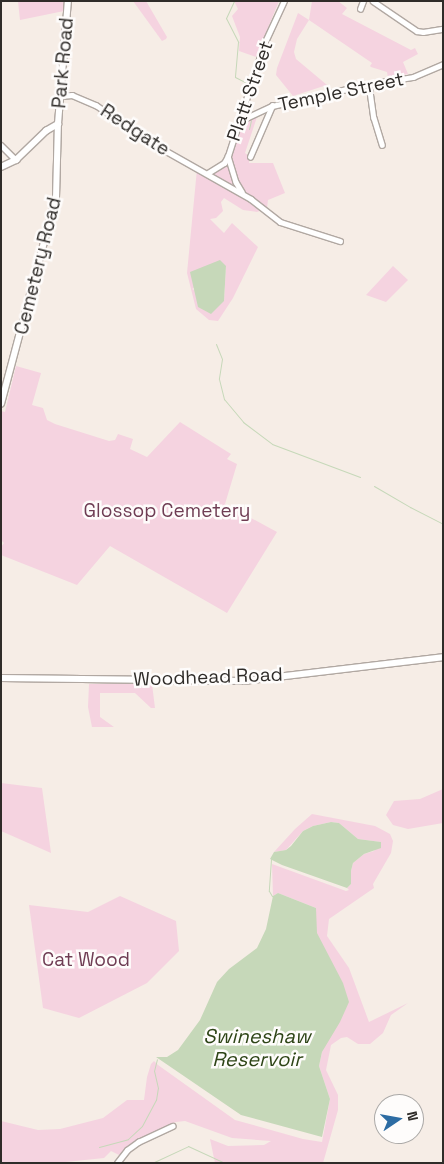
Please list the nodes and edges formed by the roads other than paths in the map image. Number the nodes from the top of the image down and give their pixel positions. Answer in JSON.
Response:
{"nodes":[{"id":1,"x":68,"y":1,"type":"edge"},
{"id":2,"x":284,"y":1,"type":"edge"},
{"id":3,"x":363,"y":1,"type":"edge"},
{"id":4,"x":373,"y":1,"type":"edge"},
{"id":5,"x":360,"y":9,"type":"dead end"},
{"id":6,"x":443,"y":29,"type":"edge"},
{"id":7,"x":443,"y":64,"type":"edge"},
{"id":8,"x":369,"y":84,"type":"junction"},
{"id":9,"x":60,"y":96,"type":"junction"},
{"id":10,"x":272,"y":106,"type":"junction"},
{"id":11,"x":240,"y":118,"type":"junction"},
{"id":12,"x":58,"y":124,"type":"junction"},
{"id":13,"x":382,"y":145,"type":"dead end"},
{"id":14,"x":1,"y":146,"type":"edge"},
{"id":15,"x":228,"y":156,"type":"junction"},
{"id":16,"x":250,"y":157,"type":"dead end"},
{"id":17,"x":16,"y":160,"type":"junction"},
{"id":18,"x":1,"y":167,"type":"edge"},
{"id":19,"x":208,"y":173,"type":"junction"},
{"id":20,"x":242,"y":193,"type":"junction"},
{"id":21,"x":340,"y":241,"type":"dead end"},
{"id":22,"x":1,"y":404,"type":"edge"},
{"id":23,"x":443,"y":657,"type":"edge"},
{"id":24,"x":1,"y":678,"type":"edge"},
{"id":25,"x":173,"y":1126,"type":"dead end"},
{"id":26,"x":117,"y":1163,"type":"edge"}],
"edges":[{"from":1,"to":9,"type":"street","name":"Park Road"},
{"from":2,"to":11,"type":"street","name":"Platt Street"},
{"from":3,"to":5,"type":"street"},
{"from":4,"to":6,"type":"street"},
{"from":7,"to":8,"type":"street","name":"Temple Street"},
{"from":8,"to":10,"type":"street","name":"Temple Street"},
{"from":8,"to":13,"type":"street"},
{"from":9,"to":12,"type":"street","name":"Park Road"},
{"from":9,"to":19,"type":"street","name":"Redgate"},
{"from":10,"to":11,"type":"street","name":"Temple Street"},
{"from":10,"to":16,"type":"street"},
{"from":11,"to":15,"type":"street","name":"Platt Street"},
{"from":12,"to":17,"type":"street"},
{"from":12,"to":22,"type":"street","name":"Cemetery Road"},
{"from":14,"to":17,"type":"street"},
{"from":15,"to":19,"type":"street","name":"Platt Street"},
{"from":15,"to":20,"type":"street"},
{"from":17,"to":18,"type":"street"},
{"from":19,"to":20,"type":"street","name":"Redgate"},
{"from":20,"to":21,"type":"street","name":"Redgate"},
{"from":23,"to":24,"type":"main road","name":"Woodhead Road"},
{"from":25,"to":26,"type":"street"}]}
